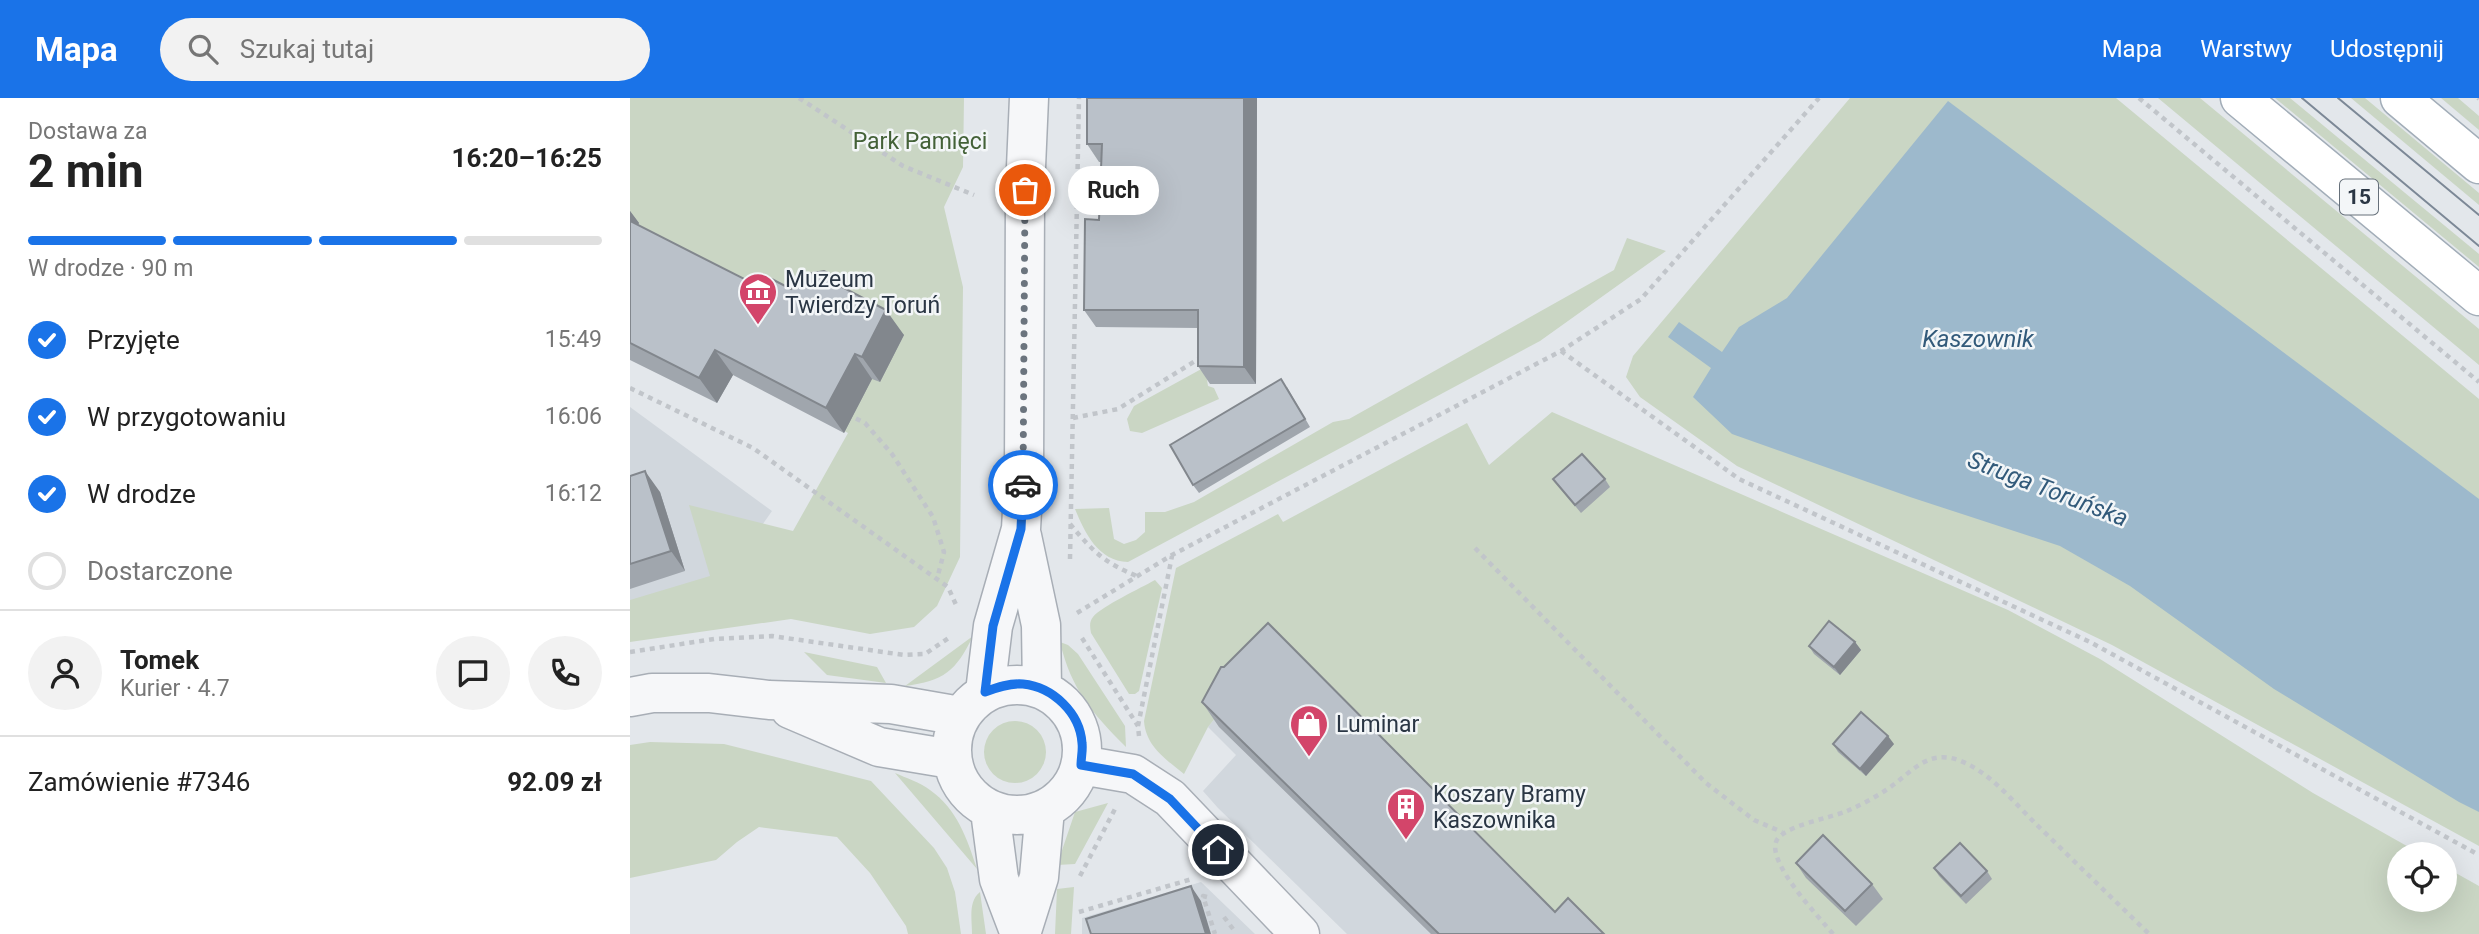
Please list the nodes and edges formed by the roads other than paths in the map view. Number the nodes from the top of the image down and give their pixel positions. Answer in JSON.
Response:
{"nodes":[{"id":1,"x":1028,"y":98,"type":"edge"},
{"id":2,"x":2240,"y":98,"type":"edge"},
{"id":3,"x":2400,"y":98,"type":"edge"},
{"id":4,"x":2479,"y":164,"type":"edge"},
{"id":5,"x":2479,"y":296,"type":"edge"},
{"id":6,"x":1021,"y":529,"type":"junction"},
{"id":7,"x":1042,"y":689,"type":"junction"},
{"id":8,"x":630,"y":697,"type":"edge"},
{"id":9,"x":769,"y":700,"type":"junction"},
{"id":10,"x":973,"y":704,"type":"junction"},
{"id":11,"x":951,"y":759,"type":"junction"},
{"id":12,"x":1081,"y":765,"type":"junction"},
{"id":13,"x":1045,"y":809,"type":"junction"},
{"id":14,"x":990,"y":811,"type":"junction"},
{"id":15,"x":1021,"y":934,"type":"edge"},
{"id":16,"x":1300,"y":934,"type":"edge"}],
"edges":[{"from":1,"to":6,"type":"street"},
{"from":2,"to":5,"type":"main road","number":"15"},
{"from":3,"to":4,"type":"main road"},
{"from":6,"to":7,"type":"street"},
{"from":6,"to":10,"type":"street"},
{"from":7,"to":10,"type":"street"},
{"from":7,"to":12,"type":"street"},
{"from":8,"to":9,"type":"street"},
{"from":9,"to":10,"type":"street"},
{"from":9,"to":11,"type":"street"},
{"from":10,"to":11,"type":"street"},
{"from":11,"to":14,"type":"street"},
{"from":12,"to":13,"type":"street"},
{"from":12,"to":16,"type":"street"},
{"from":13,"to":14,"type":"street"},
{"from":13,"to":15,"type":"street"},
{"from":14,"to":15,"type":"street"}]}
